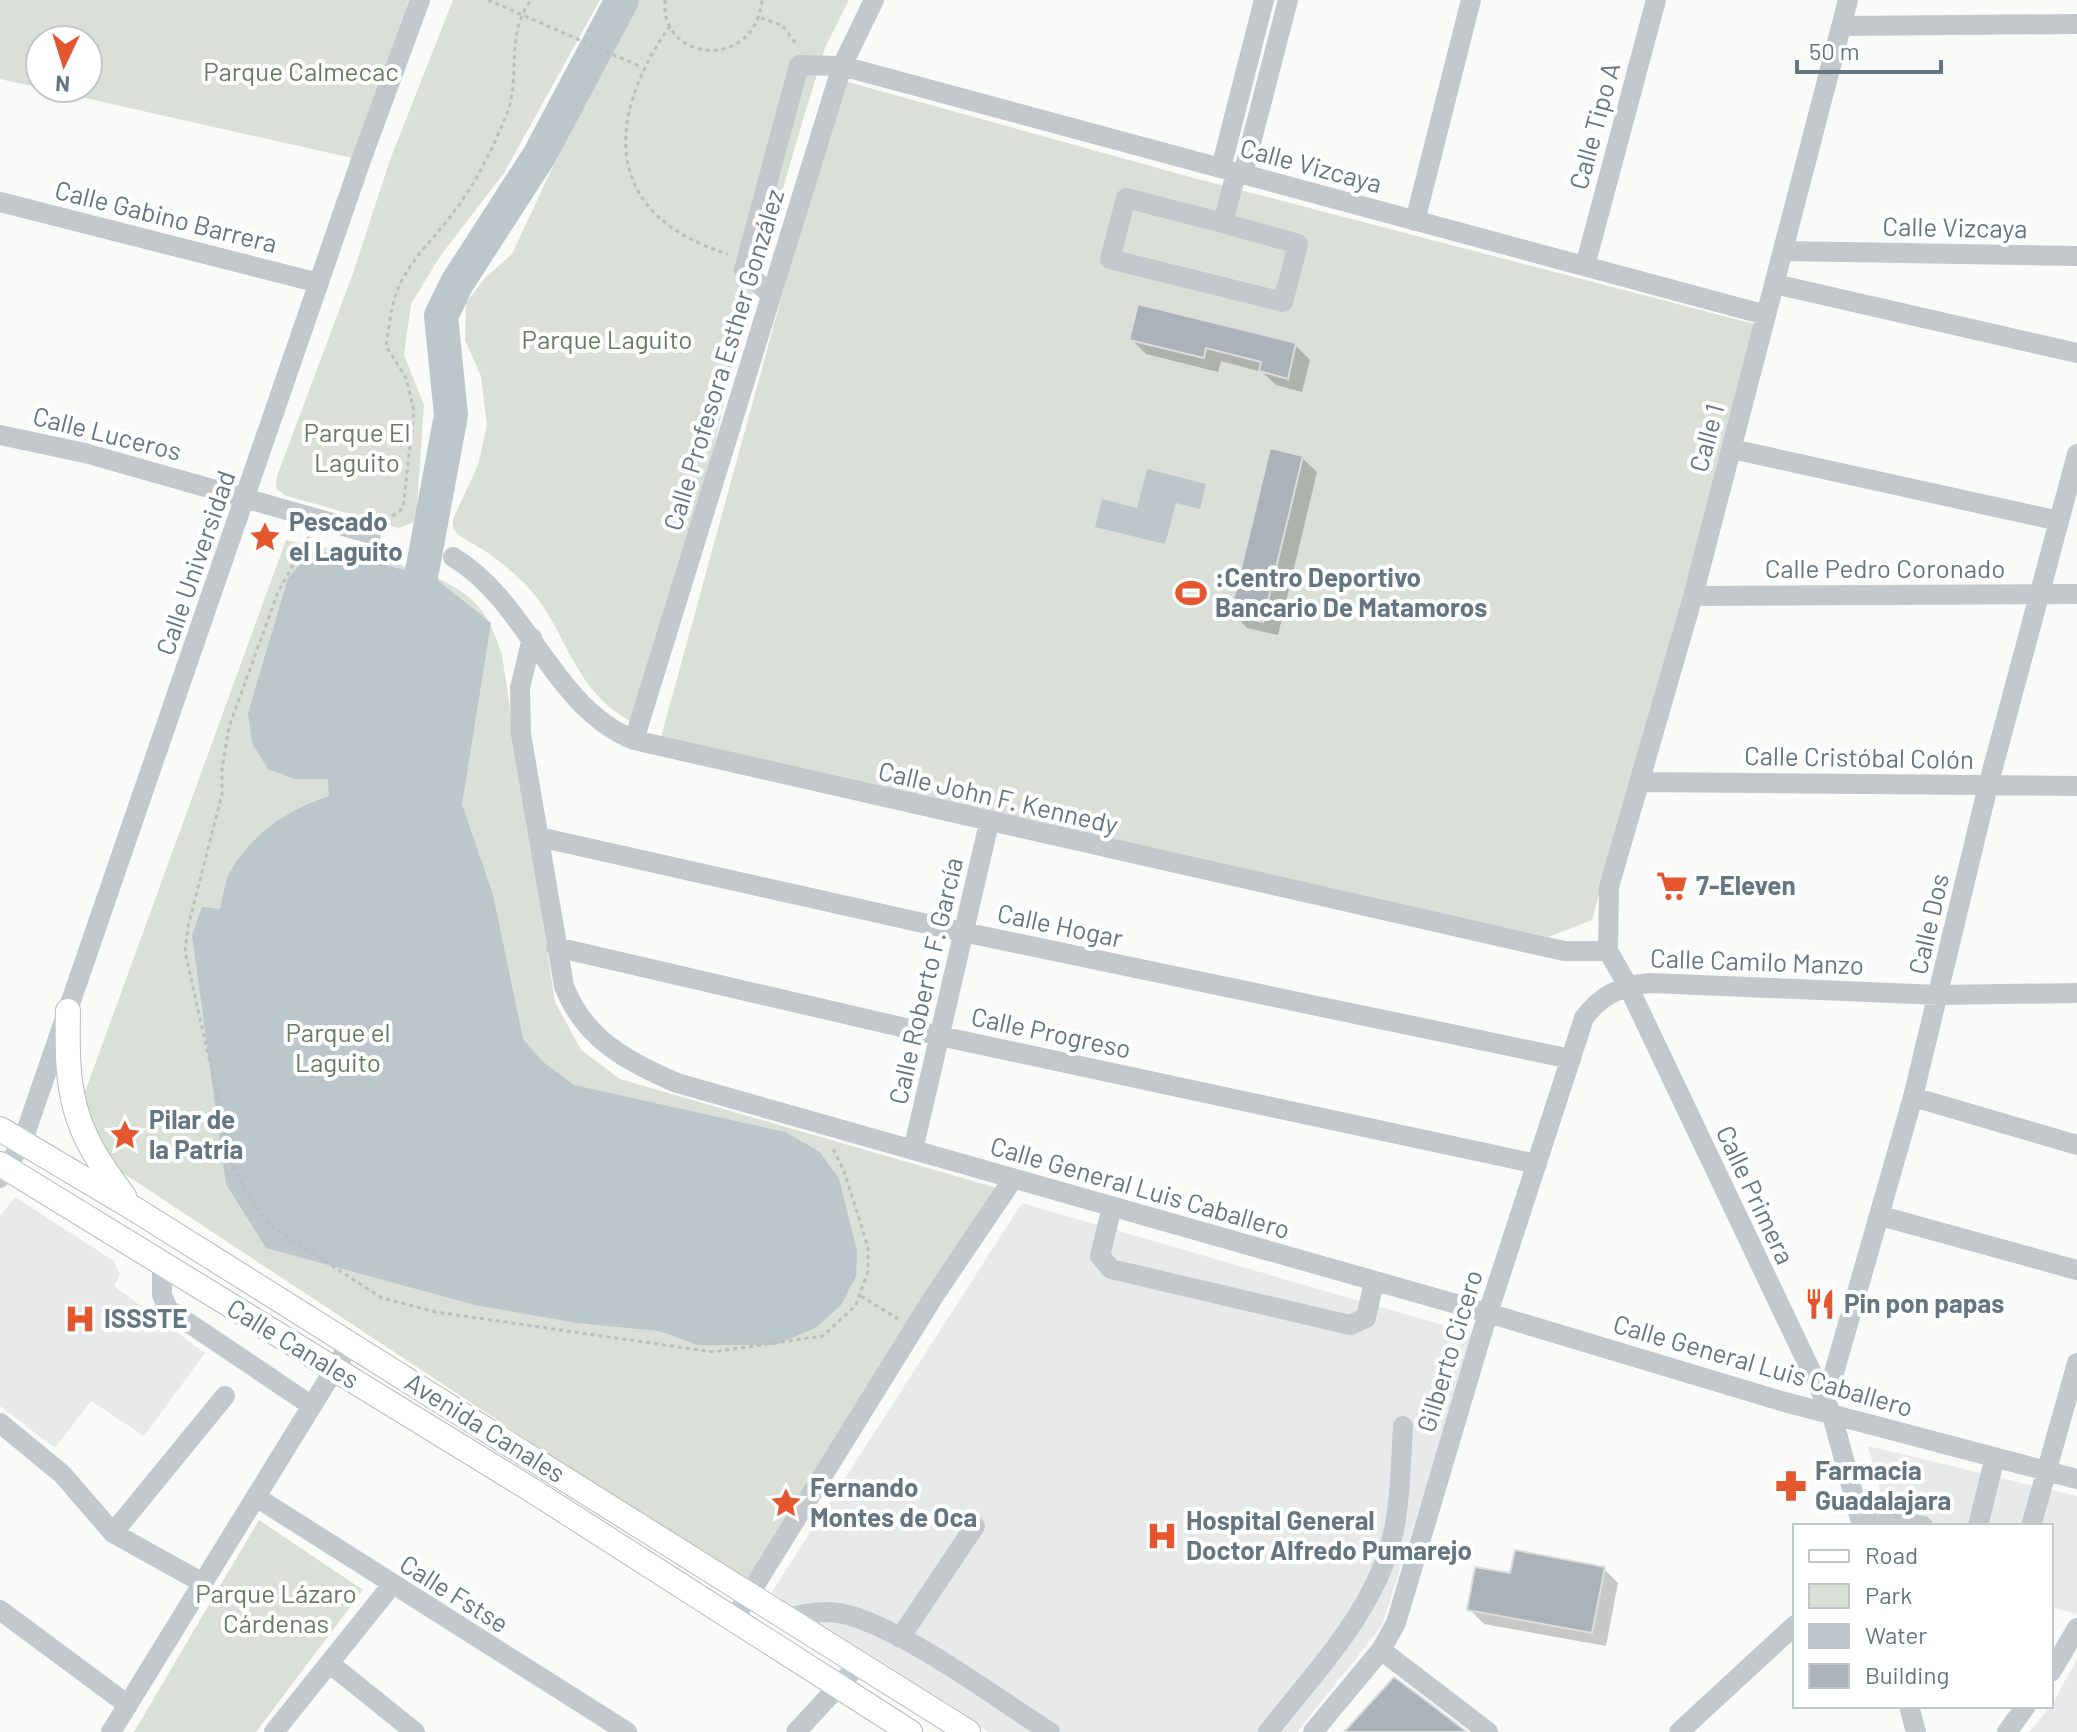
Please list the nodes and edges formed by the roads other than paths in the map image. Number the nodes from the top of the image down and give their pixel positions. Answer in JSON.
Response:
{"nodes":[{"id":1,"x":420,"y":0,"type":"edge"},
{"id":2,"x":874,"y":0,"type":"edge"},
{"id":3,"x":1264,"y":0,"type":"edge"},
{"id":4,"x":1288,"y":0,"type":"edge"},
{"id":5,"x":1471,"y":0,"type":"edge"},
{"id":6,"x":1656,"y":0,"type":"edge"},
{"id":7,"x":1848,"y":0,"type":"edge"},
{"id":8,"x":2077,"y":24,"type":"edge"},
{"id":9,"x":1843,"y":26,"type":"junction"},
{"id":10,"x":842,"y":66,"type":"junction"},
{"id":11,"x":1233,"y":172,"type":"junction"},
{"id":12,"x":0,"y":202,"type":"edge"},
{"id":13,"x":1415,"y":221,"type":"junction"},
{"id":14,"x":1223,"y":223,"type":"junction"},
{"id":15,"x":1783,"y":251,"type":"junction"},
{"id":16,"x":2077,"y":256,"type":"edge"},
{"id":17,"x":1585,"y":266,"type":"junction"},
{"id":18,"x":319,"y":283,"type":"junction"},
{"id":19,"x":1775,"y":284,"type":"junction"},
{"id":20,"x":771,"y":295,"type":"junction"},
{"id":21,"x":1766,"y":315,"type":"junction"},
{"id":22,"x":2077,"y":353,"type":"edge"},
{"id":23,"x":0,"y":435,"type":"edge"},
{"id":24,"x":1732,"y":449,"type":"junction"},
{"id":25,"x":2077,"y":454,"type":"edge"},
{"id":26,"x":247,"y":496,"type":"junction"},
{"id":27,"x":2059,"y":521,"type":"junction"},
{"id":28,"x":371,"y":534,"type":"road end"},
{"id":29,"x":453,"y":557,"type":"dead end"},
{"id":30,"x":2077,"y":594,"type":"edge"},
{"id":31,"x":2040,"y":595,"type":"junction"},
{"id":32,"x":1693,"y":596,"type":"junction"},
{"id":33,"x":532,"y":638,"type":"junction"},
{"id":34,"x":634,"y":740,"type":"junction"},
{"id":35,"x":1640,"y":782,"type":"junction"},
{"id":36,"x":1988,"y":786,"type":"junction"},
{"id":37,"x":2077,"y":786,"type":"edge"},
{"id":38,"x":989,"y":823,"type":"junction"},
{"id":39,"x":539,"y":837,"type":"junction"},
{"id":40,"x":963,"y":932,"type":"junction"},
{"id":41,"x":556,"y":947,"type":"junction"},
{"id":42,"x":1608,"y":951,"type":"junction"},
{"id":43,"x":1627,"y":984,"type":"junction"},
{"id":44,"x":2077,"y":993,"type":"edge"},
{"id":45,"x":1939,"y":995,"type":"junction"},
{"id":46,"x":68,"y":1011,"type":"junction"},
{"id":47,"x":940,"y":1036,"type":"junction"},
{"id":48,"x":1571,"y":1059,"type":"junction"},
{"id":49,"x":1913,"y":1097,"type":"junction"},
{"id":50,"x":0,"y":1129,"type":"edge"},
{"id":51,"x":22,"y":1143,"type":"junction"},
{"id":52,"x":2077,"y":1145,"type":"edge"},
{"id":53,"x":913,"y":1150,"type":"junction"},
{"id":54,"x":1537,"y":1164,"type":"junction"},
{"id":55,"x":3,"y":1170,"type":"edge"},
{"id":56,"x":1013,"y":1179,"type":"junction"},
{"id":57,"x":1112,"y":1207,"type":"junction"},
{"id":58,"x":133,"y":1208,"type":"junction"},
{"id":59,"x":1881,"y":1216,"type":"junction"},
{"id":60,"x":162,"y":1265,"type":"junction"},
{"id":61,"x":2077,"y":1270,"type":"edge"},
{"id":62,"x":1374,"y":1282,"type":"junction"},
{"id":63,"x":1488,"y":1313,"type":"junction"},
{"id":64,"x":350,"y":1344,"type":"junction"},
{"id":65,"x":2077,"y":1363,"type":"edge"},
{"id":66,"x":335,"y":1368,"type":"junction"},
{"id":67,"x":225,"y":1396,"type":"dead end"},
{"id":68,"x":312,"y":1406,"type":"junction"},
{"id":69,"x":1828,"y":1410,"type":"junction"},
{"id":70,"x":0,"y":1423,"type":"edge"},
{"id":71,"x":1403,"y":1426,"type":"dead end"},
{"id":72,"x":1995,"y":1457,"type":"junction"},
{"id":73,"x":2044,"y":1471,"type":"junction"},
{"id":74,"x":2077,"y":1479,"type":"edge"},
{"id":75,"x":256,"y":1497,"type":"junction"},
{"id":76,"x":1860,"y":1520,"type":"edge"},
{"id":77,"x":1902,"y":1524,"type":"edge"},
{"id":78,"x":1978,"y":1524,"type":"edge"},
{"id":79,"x":2031,"y":1524,"type":"edge"},
{"id":80,"x":975,"y":1526,"type":"dead end"},
{"id":81,"x":113,"y":1533,"type":"junction"},
{"id":82,"x":203,"y":1583,"type":"junction"},
{"id":83,"x":391,"y":1586,"type":"junction"},
{"id":84,"x":752,"y":1594,"type":"junction"},
{"id":85,"x":0,"y":1610,"type":"edge"},
{"id":86,"x":787,"y":1618,"type":"junction"},
{"id":87,"x":734,"y":1619,"type":"junction"},
{"id":88,"x":1793,"y":1627,"type":"edge"},
{"id":89,"x":2077,"y":1629,"type":"edge"},
{"id":90,"x":900,"y":1638,"type":"junction"},
{"id":91,"x":1381,"y":1650,"type":"junction"},
{"id":92,"x":329,"y":1663,"type":"junction"},
{"id":93,"x":860,"y":1663,"type":"junction"},
{"id":94,"x":2053,"y":1669,"type":"edge"},
{"id":95,"x":838,"y":1687,"type":"junction"},
{"id":96,"x":128,"y":1705,"type":"junction"},
{"id":97,"x":1910,"y":1708,"type":"edge"},
{"id":98,"x":2025,"y":1708,"type":"edge"},
{"id":99,"x":111,"y":1732,"type":"edge"},
{"id":100,"x":274,"y":1732,"type":"edge"},
{"id":101,"x":415,"y":1732,"type":"edge"},
{"id":102,"x":627,"y":1732,"type":"edge"},
{"id":103,"x":796,"y":1732,"type":"edge"},
{"id":104,"x":910,"y":1732,"type":"edge"},
{"id":105,"x":968,"y":1732,"type":"edge"},
{"id":106,"x":1050,"y":1732,"type":"edge"},
{"id":107,"x":1268,"y":1732,"type":"edge"},
{"id":108,"x":1313,"y":1732,"type":"edge"},
{"id":109,"x":1488,"y":1732,"type":"edge"},
{"id":110,"x":1679,"y":1732,"type":"edge"},
{"id":111,"x":1916,"y":1732,"type":"edge"},
{"id":112,"x":2007,"y":1732,"type":"edge"}],
"edges":[{"from":1,"to":18,"type":"street","name":"Calle Universidad"},
{"from":2,"to":10,"type":"street","name":"Calle Profesora Esther González"},
{"from":3,"to":11,"type":"street"},
{"from":4,"to":11,"type":"street"},
{"from":5,"to":13,"type":"street"},
{"from":6,"to":17,"type":"street","name":"Calle Tipo A"},
{"from":7,"to":9,"type":"street","name":"Calle 1"},
{"from":8,"to":9,"type":"street"},
{"from":9,"to":15,"type":"street","name":"Calle 1"},
{"from":10,"to":11,"type":"street","name":"Calle Vizcaya"},
{"from":10,"to":20,"type":"street","name":"Calle Profesora Esther González"},
{"from":10,"to":20,"type":"street","name":"Calle Vizcaya"},
{"from":11,"to":13,"type":"street","name":"Calle Vizcaya"},
{"from":11,"to":14,"type":"street"},
{"from":12,"to":18,"type":"street","name":"Calle Gabino Barrera"},
{"from":13,"to":17,"type":"street","name":"Calle Vizcaya"},
{"from":14,"to":14,"type":"street"},
{"from":15,"to":16,"type":"street","name":"Calle Vizcaya"},
{"from":15,"to":19,"type":"street","name":"Calle 1"},
{"from":17,"to":21,"type":"street","name":"Calle Vizcaya"},
{"from":18,"to":26,"type":"street","name":"Calle Universidad"},
{"from":19,"to":21,"type":"street","name":"Calle 1"},
{"from":19,"to":22,"type":"street"},
{"from":20,"to":34,"type":"street","name":"Calle Profesora Esther González"},
{"from":21,"to":24,"type":"street","name":"Calle 1"},
{"from":23,"to":26,"type":"street","name":"Calle Luceros"},
{"from":24,"to":27,"type":"street"},
{"from":24,"to":32,"type":"street","name":"Calle 1"},
{"from":25,"to":27,"type":"street","name":"Calle Dos"},
{"from":26,"to":28,"type":"street","name":"Calle Luceros"},
{"from":26,"to":46,"type":"street","name":"Calle Universidad"},
{"from":27,"to":31,"type":"street","name":"Calle Dos"},
{"from":29,"to":33,"type":"street","name":"Calle John F. Kennedy"},
{"from":30,"to":31,"type":"street","name":"Calle Pedro Coronado"},
{"from":31,"to":32,"type":"street","name":"Calle Pedro Coronado"},
{"from":31,"to":36,"type":"street","name":"Calle Dos"},
{"from":32,"to":35,"type":"street","name":"Calle 1"},
{"from":33,"to":34,"type":"street","name":"Calle John F. Kennedy"},
{"from":33,"to":39,"type":"street","name":"Calle General Luis Caballero"},
{"from":34,"to":38,"type":"street","name":"Calle John F. Kennedy"},
{"from":35,"to":36,"type":"street","name":"Calle Cristóbal Colón"},
{"from":35,"to":42,"type":"street","name":"Calle 1"},
{"from":36,"to":37,"type":"street","name":"Calle Cristóbal Colón"},
{"from":36,"to":45,"type":"street","name":"Calle Dos"},
{"from":38,"to":40,"type":"street","name":"Calle Roberto F. García"},
{"from":38,"to":42,"type":"street","name":"Calle John F. Kennedy"},
{"from":39,"to":40,"type":"street","name":"Calle Hogar"},
{"from":39,"to":41,"type":"street","name":"Calle General Luis Caballero"},
{"from":40,"to":47,"type":"street","name":"Calle Roberto F. García"},
{"from":40,"to":48,"type":"street","name":"Calle Hogar"},
{"from":41,"to":47,"type":"street","name":"Calle Progreso"},
{"from":41,"to":53,"type":"street","name":"Calle General Luis Caballero"},
{"from":42,"to":43,"type":"street","name":"Calle Primera"},
{"from":43,"to":45,"type":"street","name":"Calle Camilo Manzo"},
{"from":43,"to":48,"type":"street","name":"Gilberto Cicero"},
{"from":43,"to":69,"type":"street","name":"Calle Primera"},
{"from":44,"to":45,"type":"street","name":"Calle Camilo Manzo"},
{"from":45,"to":49,"type":"street","name":"Calle Dos"},
{"from":46,"to":51,"type":"street","name":"Calle Universidad"},
{"from":46,"to":58,"type":"main road"},
{"from":47,"to":53,"type":"street","name":"Calle Roberto F. García"},
{"from":47,"to":54,"type":"street","name":"Calle Progreso"},
{"from":48,"to":54,"type":"street","name":"Gilberto Cicero"},
{"from":49,"to":52,"type":"street"},
{"from":49,"to":59,"type":"street","name":"Calle Dos"},
{"from":50,"to":51,"type":"main road","name":"Avenida Canales"},
{"from":51,"to":55,"type":"street","name":"Calle Universidad"},
{"from":51,"to":58,"type":"main road","name":"Avenida Canales"},
{"from":53,"to":56,"type":"street","name":"Calle General Luis Caballero"},
{"from":54,"to":63,"type":"street","name":"Gilberto Cicero"},
{"from":55,"to":60,"type":"main road","name":"Calle Canales"},
{"from":56,"to":57,"type":"street","name":"Calle General Luis Caballero"},
{"from":56,"to":84,"type":"street"},
{"from":57,"to":62,"type":"street","name":"Calle General Luis Caballero"},
{"from":57,"to":62,"type":"street"},
{"from":58,"to":64,"type":"main road","name":"Avenida Canales"},
{"from":59,"to":61,"type":"street"},
{"from":59,"to":69,"type":"street","name":"Calle Dos"},
{"from":60,"to":66,"type":"main road","name":"Calle Canales"},
{"from":60,"to":68,"type":"street"},
{"from":62,"to":63,"type":"street","name":"Calle General Luis Caballero"},
{"from":63,"to":69,"type":"street","name":"Calle General Luis Caballero"},
{"from":63,"to":91,"type":"street","name":"Gilberto Cicero"},
{"from":64,"to":66,"type":"street"},
{"from":64,"to":84,"type":"main road","name":"Avenida Canales"},
{"from":65,"to":73,"type":"street"},
{"from":66,"to":68,"type":"street"},
{"from":66,"to":87,"type":"main road","name":"Calle Canales"},
{"from":67,"to":81,"type":"street"},
{"from":68,"to":75,"type":"street"},
{"from":69,"to":72,"type":"street","name":"Calle General Luis Caballero"},
{"from":69,"to":76,"type":"street","name":"Calle Primera"},
{"from":70,"to":81,"type":"street"},
{"from":71,"to":107,"type":"street"},
{"from":72,"to":73,"type":"street","name":"Calle General Luis Caballero"},
{"from":72,"to":78,"type":"street"},
{"from":73,"to":74,"type":"street","name":"Calle General Luis Caballero"},
{"from":73,"to":79,"type":"street"},
{"from":75,"to":82,"type":"street"},
{"from":75,"to":83,"type":"street","name":"Calle Fstse"},
{"from":76,"to":77,"type":"street"},
{"from":80,"to":90,"type":"street"},
{"from":81,"to":82,"type":"street"},
{"from":82,"to":96,"type":"street"},
{"from":83,"to":92,"type":"street"},
{"from":83,"to":102,"type":"street","name":"Calle Fstse"},
{"from":84,"to":86,"type":"main road","name":"Avenida Canales"},
{"from":84,"to":87,"type":"street"},
{"from":85,"to":96,"type":"street"},
{"from":86,"to":90,"type":"street"},
{"from":86,"to":93,"type":"main road","name":"Avenida Canales"},
{"from":87,"to":95,"type":"main road","name":"Calle Canales"},
{"from":88,"to":110,"type":"street"},
{"from":89,"to":94,"type":"street"},
{"from":90,"to":106,"type":"street"},
{"from":91,"to":108,"type":"street","name":"Gilberto Cicero"},
{"from":91,"to":109,"type":"street"},
{"from":92,"to":100,"type":"street"},
{"from":92,"to":101,"type":"street"},
{"from":93,"to":95,"type":"street"},
{"from":93,"to":105,"type":"main road","name":"Avenida Canales"},
{"from":95,"to":103,"type":"street"},
{"from":95,"to":104,"type":"main road","name":"Calle Canales"},
{"from":96,"to":99,"type":"street"},
{"from":97,"to":111,"type":"street"},
{"from":98,"to":112,"type":"street"}]}
